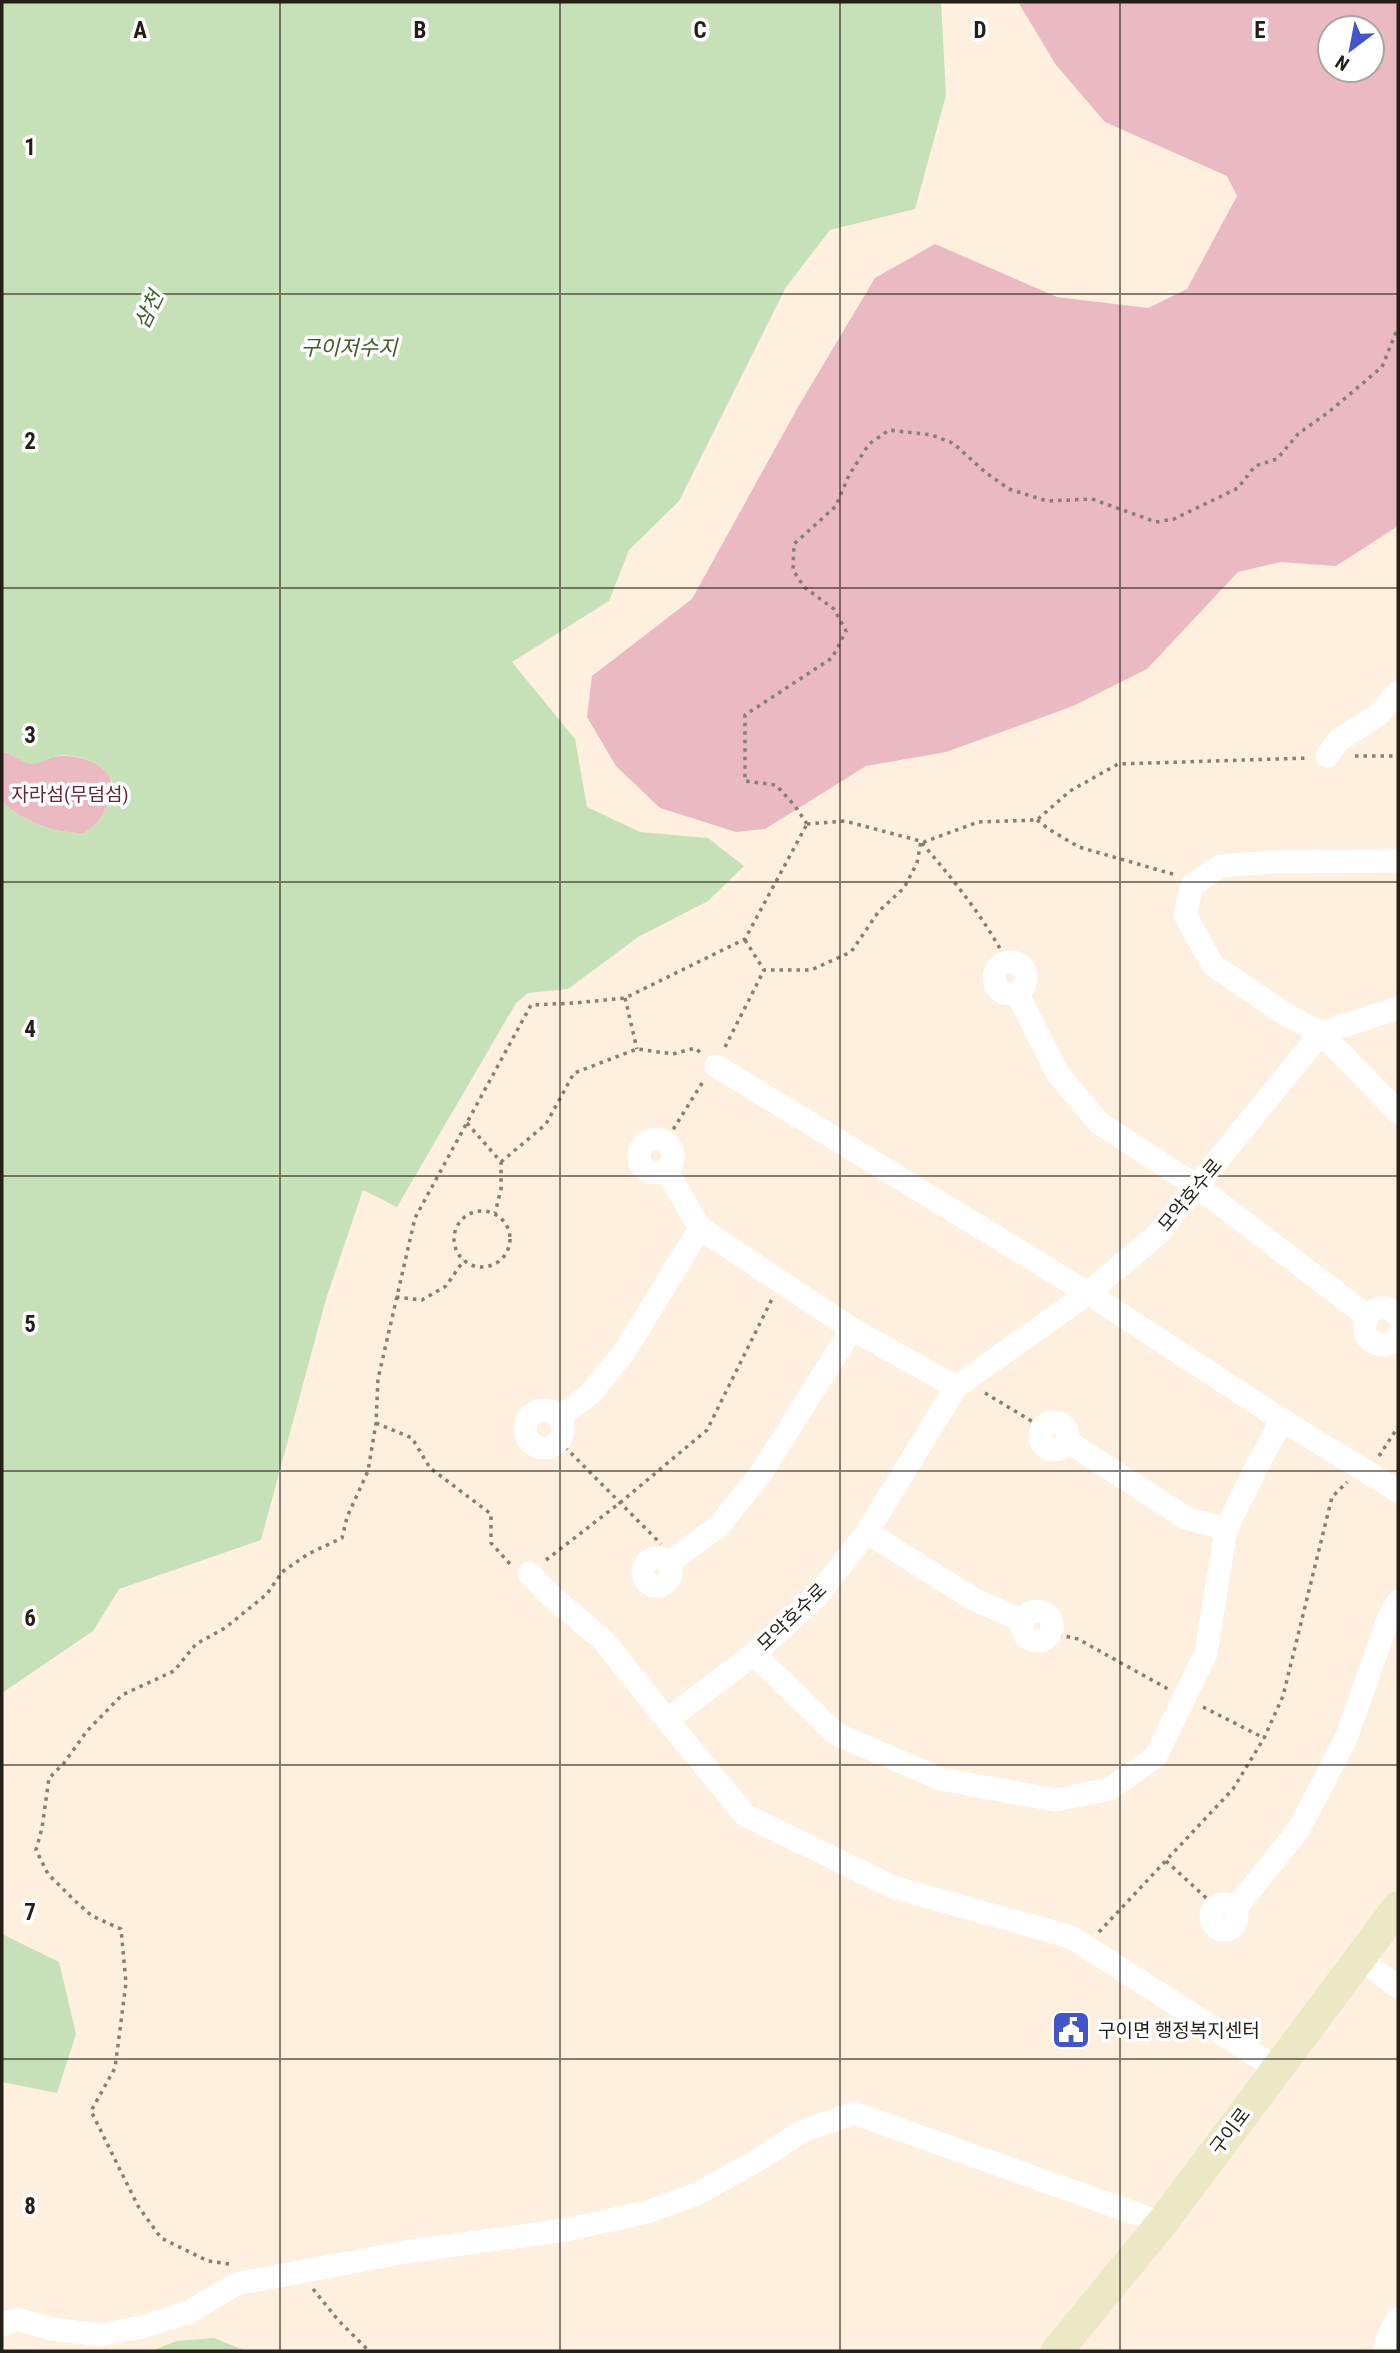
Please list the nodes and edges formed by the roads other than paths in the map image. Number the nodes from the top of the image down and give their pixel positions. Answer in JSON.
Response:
{"nodes":[{"id":1,"x":1398,"y":692,"type":"edge"},
{"id":2,"x":1327,"y":756,"type":"road end"},
{"id":3,"x":1398,"y":861,"type":"edge"},
{"id":4,"x":1007,"y":962,"type":"road end"},
{"id":5,"x":1398,"y":1008,"type":"edge"},
{"id":6,"x":1321,"y":1032,"type":"junction"},
{"id":7,"x":716,"y":1066,"type":"road end"},
{"id":8,"x":1398,"y":1112,"type":"edge"},
{"id":9,"x":666,"y":1170,"type":"junction"},
{"id":10,"x":1198,"y":1187,"type":"junction"},
{"id":11,"x":700,"y":1228,"type":"junction"},
{"id":12,"x":1088,"y":1293,"type":"junction"},
{"id":13,"x":1367,"y":1316,"type":"junction"},
{"id":14,"x":1398,"y":1316,"type":"edge"},
{"id":15,"x":852,"y":1329,"type":"junction"},
{"id":16,"x":1398,"y":1336,"type":"edge"},
{"id":17,"x":963,"y":1381,"type":"junction"},
{"id":18,"x":559,"y":1418,"type":"junction"},
{"id":19,"x":1282,"y":1420,"type":"junction"},
{"id":20,"x":1042,"y":1428,"type":"road end"},
{"id":21,"x":1398,"y":1491,"type":"edge"},
{"id":22,"x":1226,"y":1529,"type":"junction"},
{"id":23,"x":867,"y":1532,"type":"junction"},
{"id":24,"x":671,"y":1561,"type":"road end"},
{"id":25,"x":529,"y":1573,"type":"road end"},
{"id":26,"x":1398,"y":1602,"type":"edge"},
{"id":27,"x":1050,"y":1633,"type":"road end"},
{"id":28,"x":754,"y":1654,"type":"junction"},
{"id":29,"x":667,"y":1720,"type":"junction"},
{"id":30,"x":1398,"y":1907,"type":"edge"},
{"id":31,"x":1225,"y":1908,"type":"road end"},
{"id":32,"x":1361,"y":1959,"type":"junction"},
{"id":33,"x":1398,"y":1987,"type":"edge"},
{"id":34,"x":1276,"y":2068,"type":"junction"},
{"id":35,"x":1162,"y":2223,"type":"junction"},
{"id":36,"x":2,"y":2325,"type":"edge"},
{"id":37,"x":1057,"y":2351,"type":"edge"}],
"edges":[{"from":1,"to":2,"type":"street"},
{"from":3,"to":6,"type":"street"},
{"from":4,"to":10,"type":"street"},
{"from":5,"to":6,"type":"street"},
{"from":6,"to":8,"type":"street"},
{"from":6,"to":10,"type":"street","name":"모악호수로"},
{"from":7,"to":12,"type":"street"},
{"from":9,"to":9,"type":"street"},
{"from":9,"to":11,"type":"street"},
{"from":10,"to":12,"type":"street","name":"모악호수로"},
{"from":10,"to":13,"type":"street"},
{"from":11,"to":15,"type":"street"},
{"from":11,"to":18,"type":"street"},
{"from":12,"to":17,"type":"street","name":"모악호수로"},
{"from":12,"to":19,"type":"street"},
{"from":13,"to":14,"type":"street"},
{"from":13,"to":16,"type":"street"},
{"from":15,"to":17,"type":"street"},
{"from":15,"to":24,"type":"street"},
{"from":17,"to":23,"type":"street","name":"모악호수로"},
{"from":18,"to":18,"type":"street"},
{"from":19,"to":21,"type":"street"},
{"from":19,"to":22,"type":"street"},
{"from":20,"to":22,"type":"street"},
{"from":22,"to":28,"type":"street"},
{"from":23,"to":27,"type":"street"},
{"from":23,"to":28,"type":"street","name":"모악호수로"},
{"from":25,"to":29,"type":"street"},
{"from":26,"to":31,"type":"street"},
{"from":28,"to":29,"type":"street","name":"모악호수로"},
{"from":29,"to":34,"type":"street"},
{"from":30,"to":32,"type":"street","name":"구이로"},
{"from":32,"to":33,"type":"street"},
{"from":32,"to":34,"type":"street","name":"구이로"},
{"from":34,"to":35,"type":"street","name":"구이로"},
{"from":35,"to":36,"type":"street"},
{"from":35,"to":37,"type":"street","name":"구이로"}]}
